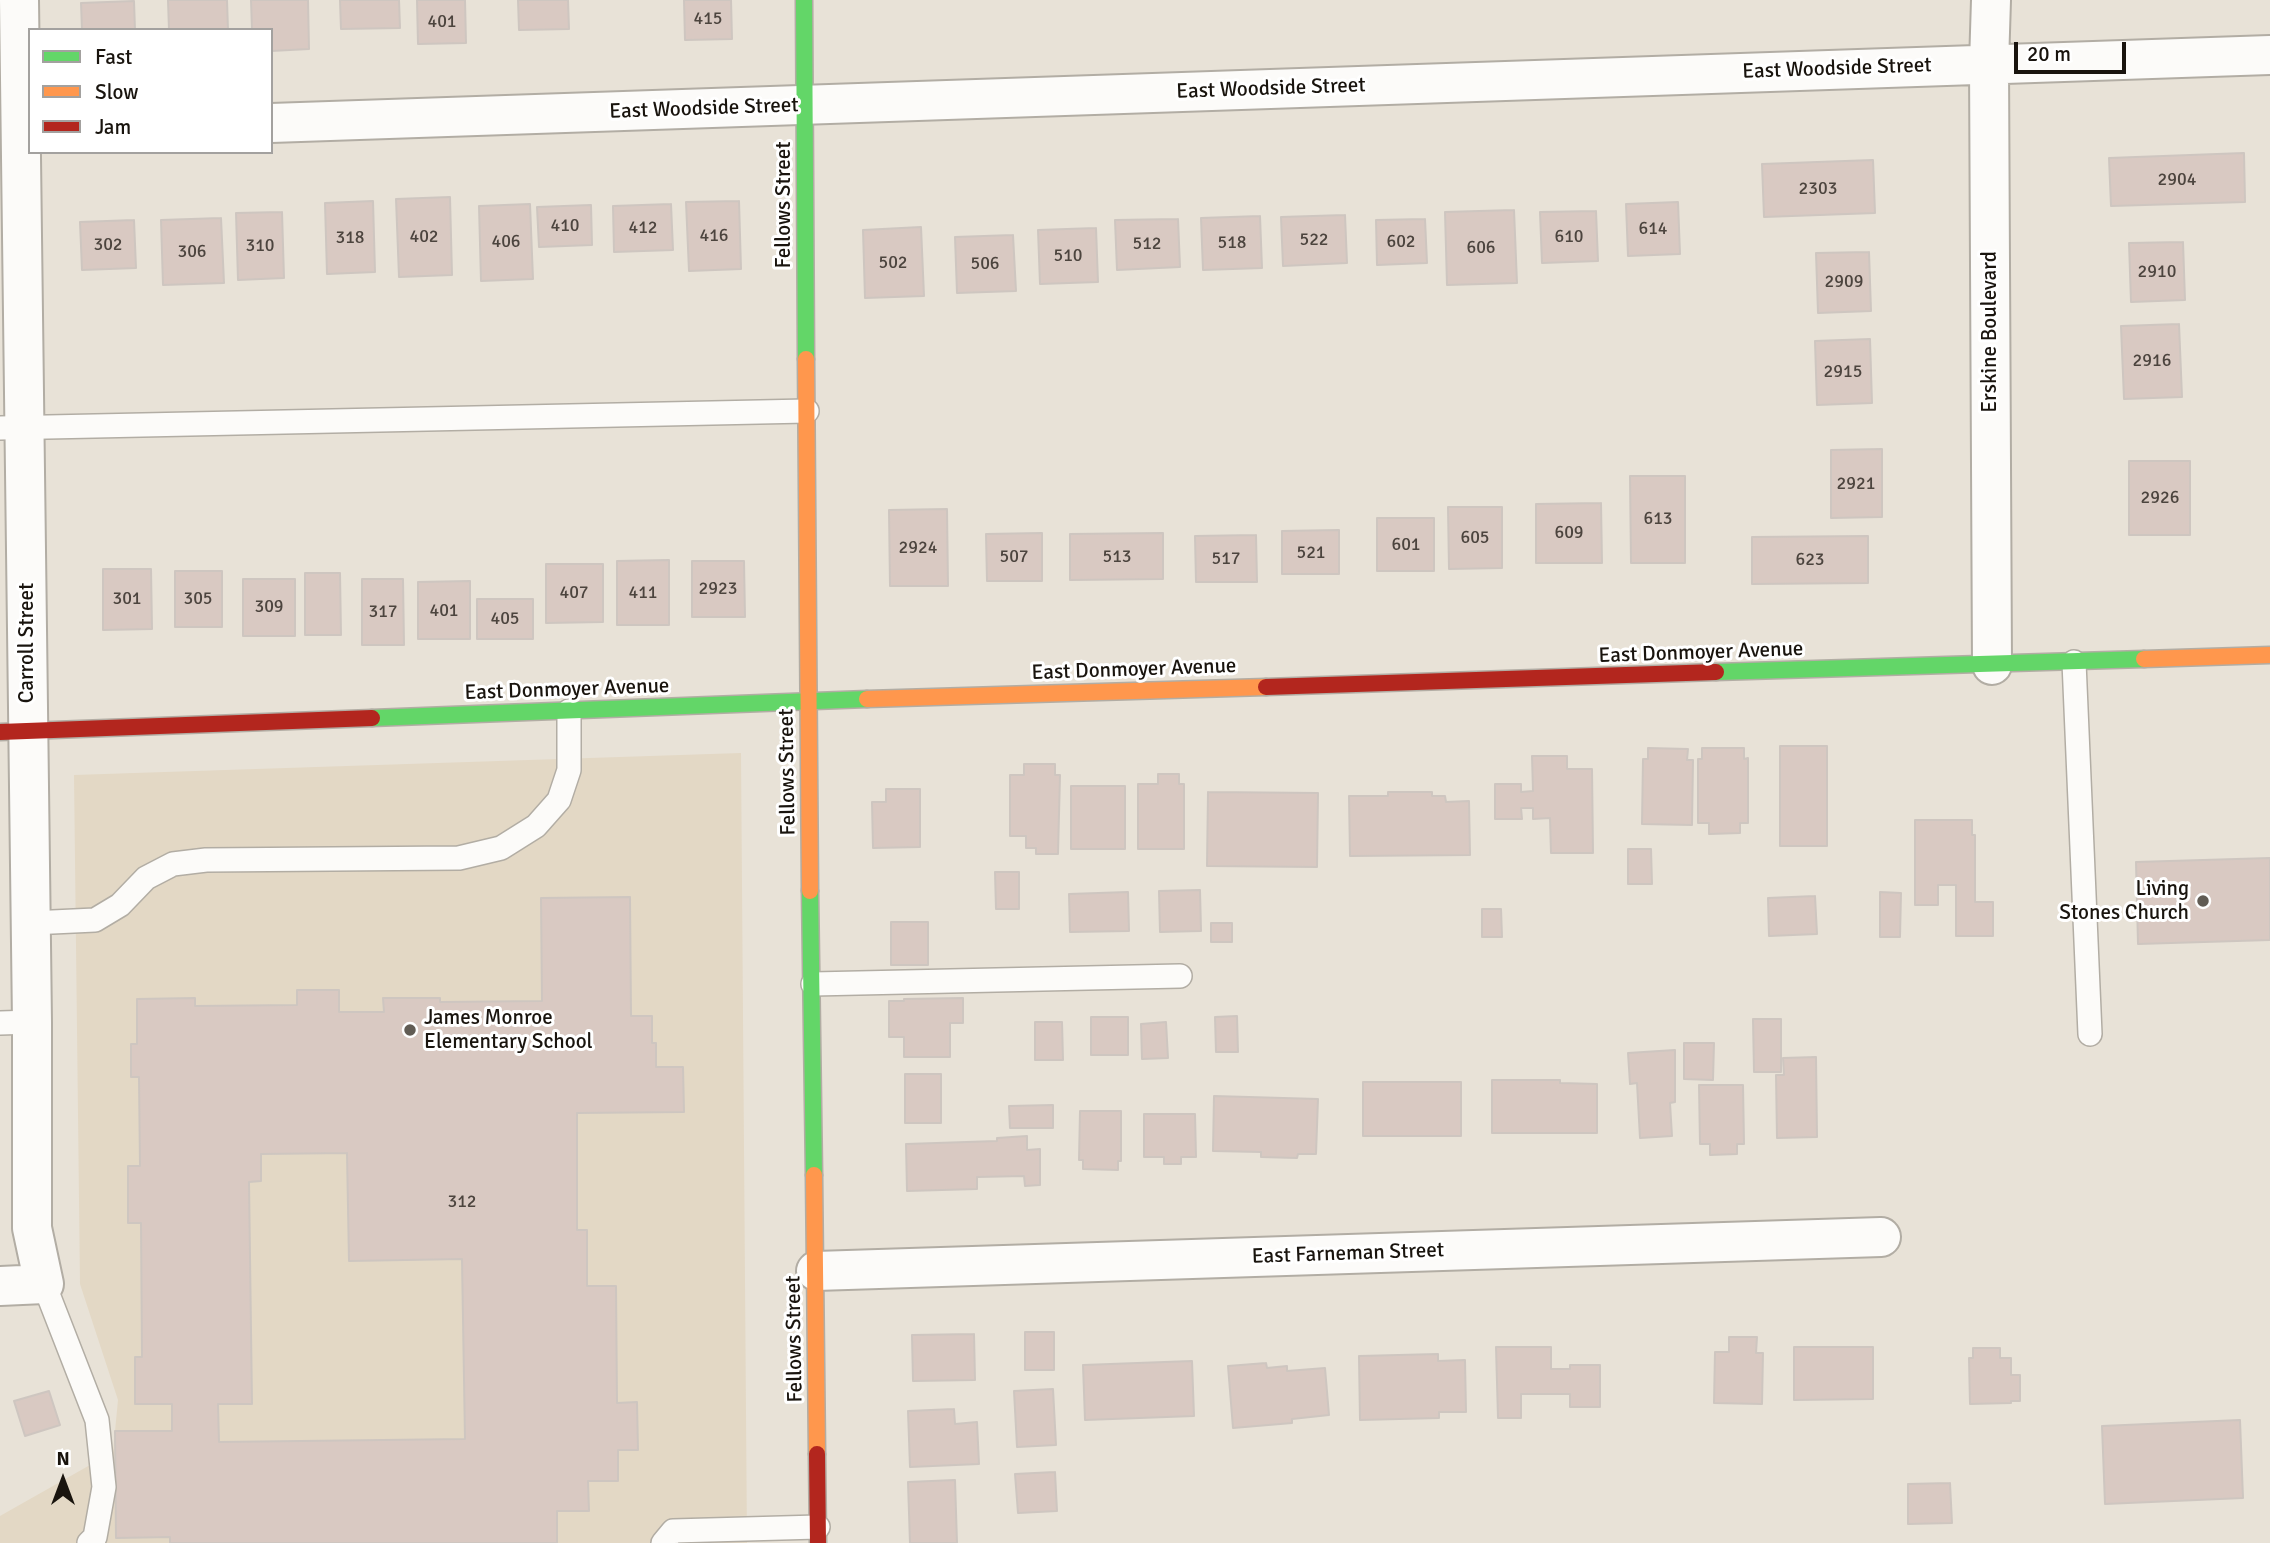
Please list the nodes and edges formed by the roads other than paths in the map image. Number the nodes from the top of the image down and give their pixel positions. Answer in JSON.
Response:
{"nodes":[{"id":1,"x":19,"y":0,"type":"edge"},
{"id":2,"x":804,"y":0,"type":"edge"},
{"id":3,"x":1991,"y":0,"type":"edge"},
{"id":4,"x":2270,"y":55,"type":"edge"},
{"id":5,"x":1989,"y":64,"type":"junction"},
{"id":6,"x":804,"y":106,"type":"junction"},
{"id":7,"x":273,"y":123,"type":"edge"},
{"id":8,"x":16,"y":132,"type":"edge"},
{"id":9,"x":807,"y":411,"type":"junction"},
{"id":10,"x":13,"y":428,"type":"edge"},
{"id":11,"x":2270,"y":655,"type":"edge"},
{"id":12,"x":2074,"y":662,"type":"junction"},
{"id":13,"x":1993,"y":665,"type":"junction"},
{"id":14,"x":808,"y":701,"type":"junction"},
{"id":15,"x":569,"y":711,"type":"junction"},
{"id":16,"x":14,"y":732,"type":"edge"},
{"id":17,"x":31,"y":923,"type":"junction"},
{"id":18,"x":1181,"y":976,"type":"dead end"},
{"id":19,"x":813,"y":984,"type":"junction"},
{"id":20,"x":16,"y":1022,"type":"edge"},
{"id":21,"x":2091,"y":1034,"type":"dead end"},
{"id":22,"x":1881,"y":1237,"type":"dead end"},
{"id":23,"x":816,"y":1271,"type":"junction"},
{"id":24,"x":44,"y":1284,"type":"junction"},
{"id":25,"x":0,"y":1286,"type":"edge"},
{"id":26,"x":818,"y":1535,"type":"edge"},
{"id":27,"x":89,"y":1543,"type":"edge"},
{"id":28,"x":663,"y":1543,"type":"edge"}],
"edges":[{"from":1,"to":8,"type":"street","name":"Carroll Street"},
{"from":2,"to":6,"type":"street","name":"Fellows Street"},
{"from":3,"to":5,"type":"street","name":"Erskine Boulevard"},
{"from":4,"to":5,"type":"street","name":"East Woodside Street"},
{"from":5,"to":6,"type":"street","name":"East Woodside Street"},
{"from":5,"to":13,"type":"street","name":"Erskine Boulevard"},
{"from":6,"to":7,"type":"street","name":"East Woodside Street"},
{"from":6,"to":9,"type":"street","name":"Fellows Street"},
{"from":8,"to":10,"type":"street","name":"Carroll Street"},
{"from":9,"to":10,"type":"lane"},
{"from":9,"to":14,"type":"street","name":"Fellows Street"},
{"from":10,"to":16,"type":"street","name":"Carroll Street"},
{"from":11,"to":12,"type":"street","name":"East Donmoyer Avenue"},
{"from":12,"to":13,"type":"street","name":"East Donmoyer Avenue"},
{"from":12,"to":21,"type":"lane"},
{"from":13,"to":14,"type":"street","name":"East Donmoyer Avenue"},
{"from":14,"to":15,"type":"street","name":"East Donmoyer Avenue"},
{"from":14,"to":19,"type":"street","name":"Fellows Street"},
{"from":15,"to":16,"type":"street","name":"East Donmoyer Avenue"},
{"from":15,"to":17,"type":"lane"},
{"from":16,"to":17,"type":"street","name":"Carroll Street"},
{"from":17,"to":20,"type":"street","name":"Carroll Street"},
{"from":18,"to":19,"type":"lane"},
{"from":19,"to":23,"type":"street","name":"Fellows Street"},
{"from":20,"to":24,"type":"street","name":"Carroll Street"},
{"from":22,"to":23,"type":"street","name":"East Farneman Street"},
{"from":23,"to":26,"type":"street","name":"Fellows Street"},
{"from":24,"to":25,"type":"street"},
{"from":24,"to":27,"type":"lane"},
{"from":26,"to":28,"type":"lane"}]}
